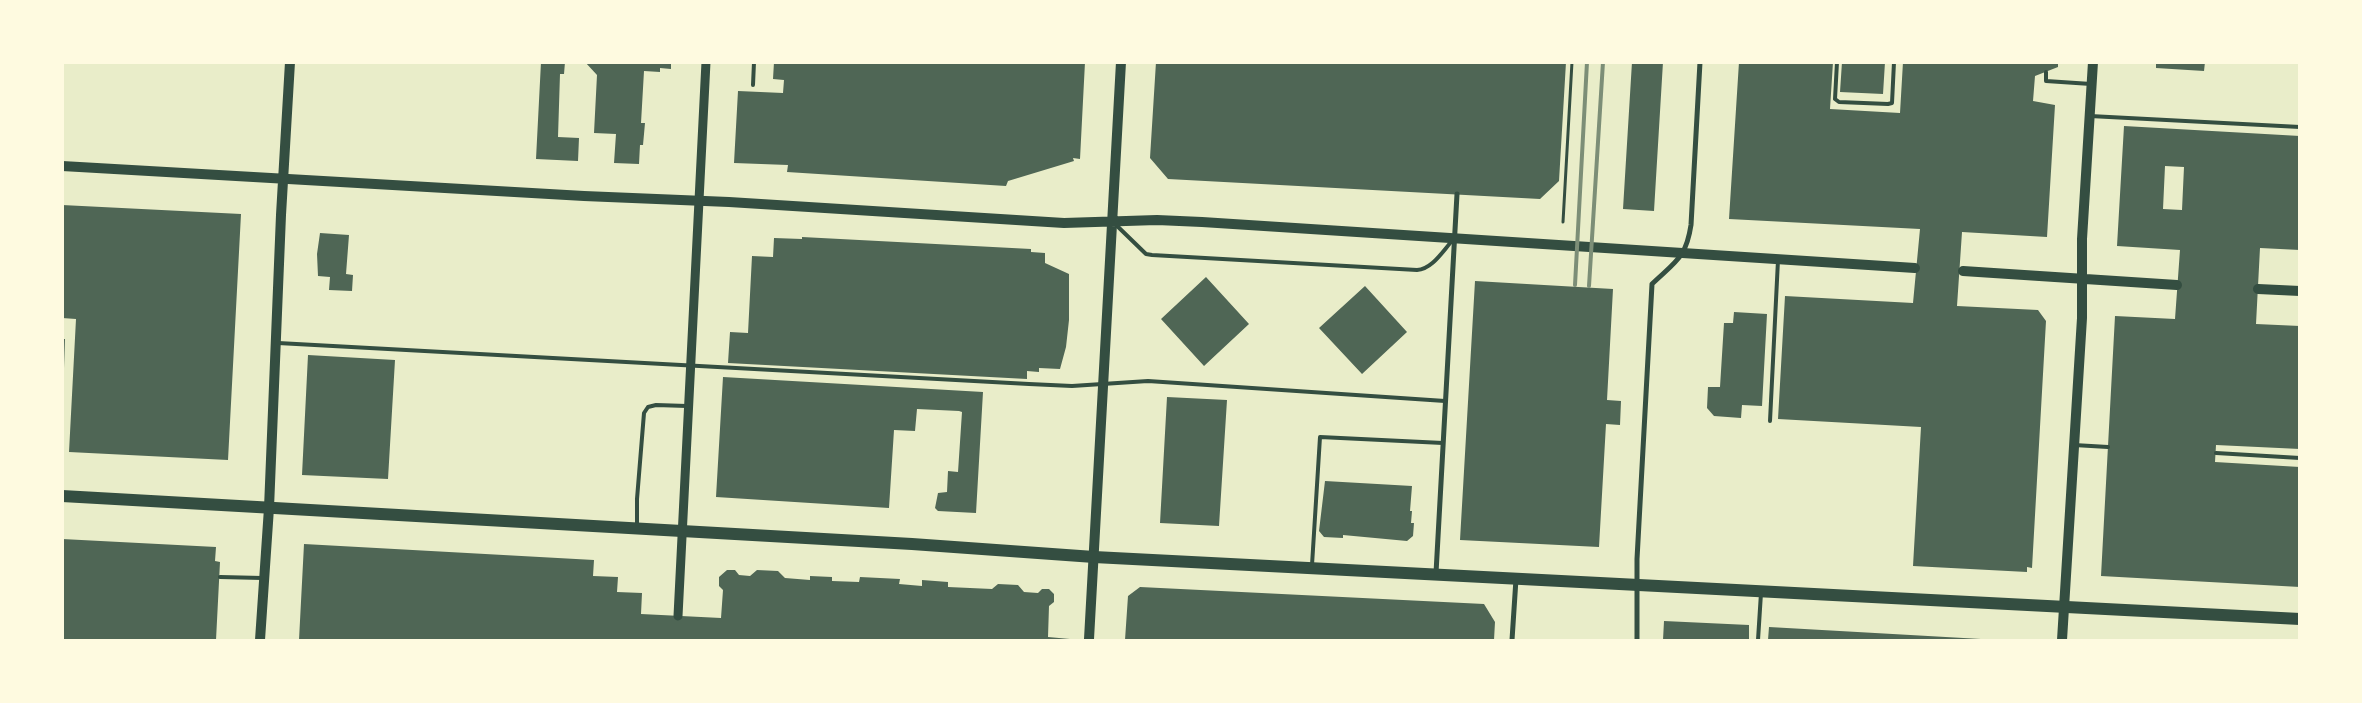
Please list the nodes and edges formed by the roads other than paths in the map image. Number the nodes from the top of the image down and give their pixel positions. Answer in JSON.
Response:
{"nodes":[{"id":1,"x":290,"y":62,"type":"edge"},
{"id":2,"x":706,"y":62,"type":"edge"},
{"id":3,"x":754,"y":62,"type":"edge"},
{"id":4,"x":1121,"y":62,"type":"edge"},
{"id":5,"x":1700,"y":62,"type":"edge"},
{"id":6,"x":1838,"y":62,"type":"edge"},
{"id":7,"x":1894,"y":62,"type":"edge"},
{"id":8,"x":2092,"y":62,"type":"edge"},
{"id":9,"x":2046,"y":72,"type":"dead end"},
{"id":10,"x":2091,"y":84,"type":"junction"},
{"id":11,"x":753,"y":85,"type":"dead end"},
{"id":12,"x":2089,"y":116,"type":"junction"},
{"id":13,"x":2300,"y":127,"type":"edge"},
{"id":14,"x":62,"y":166,"type":"edge"},
{"id":15,"x":284,"y":178,"type":"junction"},
{"id":16,"x":1457,"y":194,"type":"dead end"},
{"id":17,"x":698,"y":200,"type":"junction"},
{"id":18,"x":1112,"y":221,"type":"junction"},
{"id":19,"x":1455,"y":238,"type":"junction"},
{"id":20,"x":1684,"y":254,"type":"junction"},
{"id":21,"x":1778,"y":260,"type":"junction"},
{"id":22,"x":1915,"y":268,"type":"dead end"},
{"id":23,"x":1963,"y":271,"type":"dead end"},
{"id":24,"x":2082,"y":278,"type":"junction"},
{"id":25,"x":2178,"y":285,"type":"dead end"},
{"id":26,"x":2258,"y":289,"type":"dead end"},
{"id":27,"x":2300,"y":291,"type":"edge"},
{"id":28,"x":276,"y":343,"type":"junction"},
{"id":29,"x":689,"y":367,"type":"junction"},
{"id":30,"x":1105,"y":382,"type":"junction"},
{"id":31,"x":1445,"y":401,"type":"junction"},
{"id":32,"x":687,"y":406,"type":"junction"},
{"id":33,"x":1770,"y":421,"type":"dead end"},
{"id":34,"x":1443,"y":444,"type":"junction"},
{"id":35,"x":2074,"y":445,"type":"junction"},
{"id":36,"x":2108,"y":447,"type":"dead end"},
{"id":37,"x":2216,"y":453,"type":"dead end"},
{"id":38,"x":2300,"y":458,"type":"edge"},
{"id":39,"x":62,"y":496,"type":"edge"},
{"id":40,"x":269,"y":508,"type":"junction"},
{"id":41,"x":637,"y":528,"type":"junction"},
{"id":42,"x":682,"y":531,"type":"junction"},
{"id":43,"x":1094,"y":557,"type":"junction"},
{"id":44,"x":1312,"y":568,"type":"junction"},
{"id":45,"x":1436,"y":573,"type":"junction"},
{"id":46,"x":220,"y":577,"type":"dead end"},
{"id":47,"x":264,"y":578,"type":"junction"},
{"id":48,"x":1516,"y":578,"type":"junction"},
{"id":49,"x":1638,"y":584,"type":"junction"},
{"id":50,"x":1761,"y":591,"type":"junction"},
{"id":51,"x":2064,"y":608,"type":"junction"},
{"id":52,"x":678,"y":616,"type":"dead end"},
{"id":53,"x":2300,"y":619,"type":"edge"},
{"id":54,"x":1089,"y":639,"type":"edge"},
{"id":55,"x":260,"y":640,"type":"edge"},
{"id":56,"x":1512,"y":640,"type":"edge"},
{"id":57,"x":1637,"y":640,"type":"edge"},
{"id":58,"x":1758,"y":640,"type":"edge"},
{"id":59,"x":2062,"y":640,"type":"edge"}],
"edges":[{"from":1,"to":15,"type":"main road"},
{"from":2,"to":17,"type":"street"},
{"from":3,"to":11,"type":"lane"},
{"from":4,"to":18,"type":"main road"},
{"from":5,"to":20,"type":"street"},
{"from":6,"to":7,"type":"lane"},
{"from":8,"to":10,"type":"main road"},
{"from":9,"to":10,"type":"lane"},
{"from":10,"to":12,"type":"main road"},
{"from":12,"to":13,"type":"lane"},
{"from":12,"to":24,"type":"main road"},
{"from":14,"to":15,"type":"main road"},
{"from":15,"to":17,"type":"main road"},
{"from":15,"to":28,"type":"main road"},
{"from":16,"to":19,"type":"street"},
{"from":17,"to":18,"type":"main road"},
{"from":17,"to":29,"type":"street"},
{"from":18,"to":19,"type":"main road"},
{"from":18,"to":19,"type":"lane"},
{"from":18,"to":30,"type":"main road"},
{"from":19,"to":20,"type":"main road"},
{"from":19,"to":31,"type":"street"},
{"from":20,"to":21,"type":"main road"},
{"from":20,"to":49,"type":"street"},
{"from":21,"to":22,"type":"main road"},
{"from":21,"to":33,"type":"lane"},
{"from":23,"to":24,"type":"main road"},
{"from":24,"to":25,"type":"main road"},
{"from":24,"to":35,"type":"main road"},
{"from":26,"to":27,"type":"main road"},
{"from":28,"to":29,"type":"lane"},
{"from":28,"to":40,"type":"main road"},
{"from":29,"to":30,"type":"lane"},
{"from":29,"to":32,"type":"street"},
{"from":30,"to":31,"type":"lane"},
{"from":30,"to":43,"type":"main road"},
{"from":31,"to":34,"type":"street"},
{"from":32,"to":41,"type":"lane"},
{"from":32,"to":42,"type":"street"},
{"from":34,"to":44,"type":"lane"},
{"from":34,"to":45,"type":"street"},
{"from":35,"to":36,"type":"lane"},
{"from":35,"to":51,"type":"main road"},
{"from":37,"to":38,"type":"lane"},
{"from":39,"to":40,"type":"main road"},
{"from":40,"to":41,"type":"main road"},
{"from":40,"to":47,"type":"main road"},
{"from":41,"to":42,"type":"main road"},
{"from":42,"to":43,"type":"main road"},
{"from":42,"to":52,"type":"street"},
{"from":43,"to":44,"type":"main road"},
{"from":43,"to":54,"type":"main road"},
{"from":44,"to":45,"type":"main road"},
{"from":45,"to":48,"type":"main road"},
{"from":46,"to":47,"type":"lane"},
{"from":47,"to":55,"type":"main road"},
{"from":48,"to":49,"type":"main road"},
{"from":48,"to":56,"type":"street"},
{"from":49,"to":50,"type":"main road"},
{"from":49,"to":57,"type":"street"},
{"from":50,"to":51,"type":"main road"},
{"from":50,"to":58,"type":"lane"},
{"from":51,"to":53,"type":"main road"},
{"from":51,"to":59,"type":"main road"}]}
